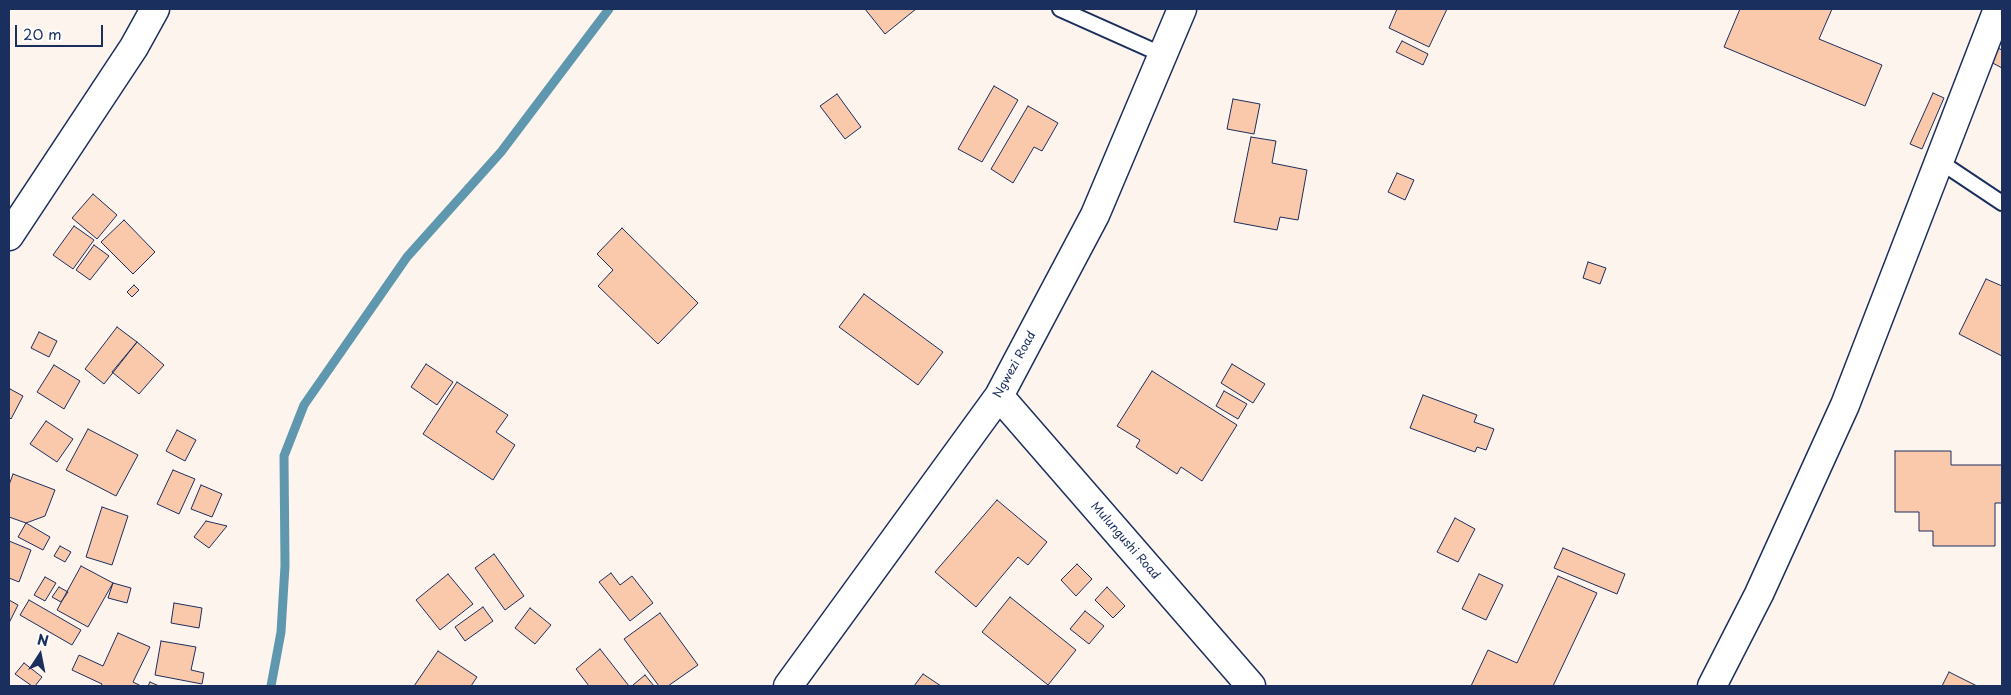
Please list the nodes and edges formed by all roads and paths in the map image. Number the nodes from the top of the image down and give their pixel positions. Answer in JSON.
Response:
{"nodes":[{"id":1,"x":155,"y":9,"type":"edge"},
{"id":2,"x":1060,"y":9,"type":"edge"},
{"id":3,"x":1182,"y":9,"type":"edge"},
{"id":4,"x":1998,"y":9,"type":"edge"},
{"id":5,"x":1163,"y":55,"type":"junction"},
{"id":6,"x":1939,"y":162,"type":"junction"},
{"id":7,"x":2002,"y":203,"type":"edge"},
{"id":8,"x":9,"y":236,"type":"edge"},
{"id":9,"x":999,"y":396,"type":"junction"},
{"id":10,"x":788,"y":686,"type":"edge"},
{"id":11,"x":1252,"y":686,"type":"edge"},
{"id":12,"x":1712,"y":686,"type":"edge"}],
"edges":[{"from":1,"to":8,"type":"street"},
{"from":2,"to":5,"type":"lane"},
{"from":3,"to":5,"type":"street","name":"Ngwezi Road"},
{"from":4,"to":6,"type":"street"},
{"from":5,"to":9,"type":"street","name":"Ngwezi Road"},
{"from":6,"to":7,"type":"lane"},
{"from":6,"to":12,"type":"street"},
{"from":9,"to":10,"type":"street","name":"Ngwezi Road"},
{"from":9,"to":11,"type":"street","name":"Mulungushi Road"}]}
